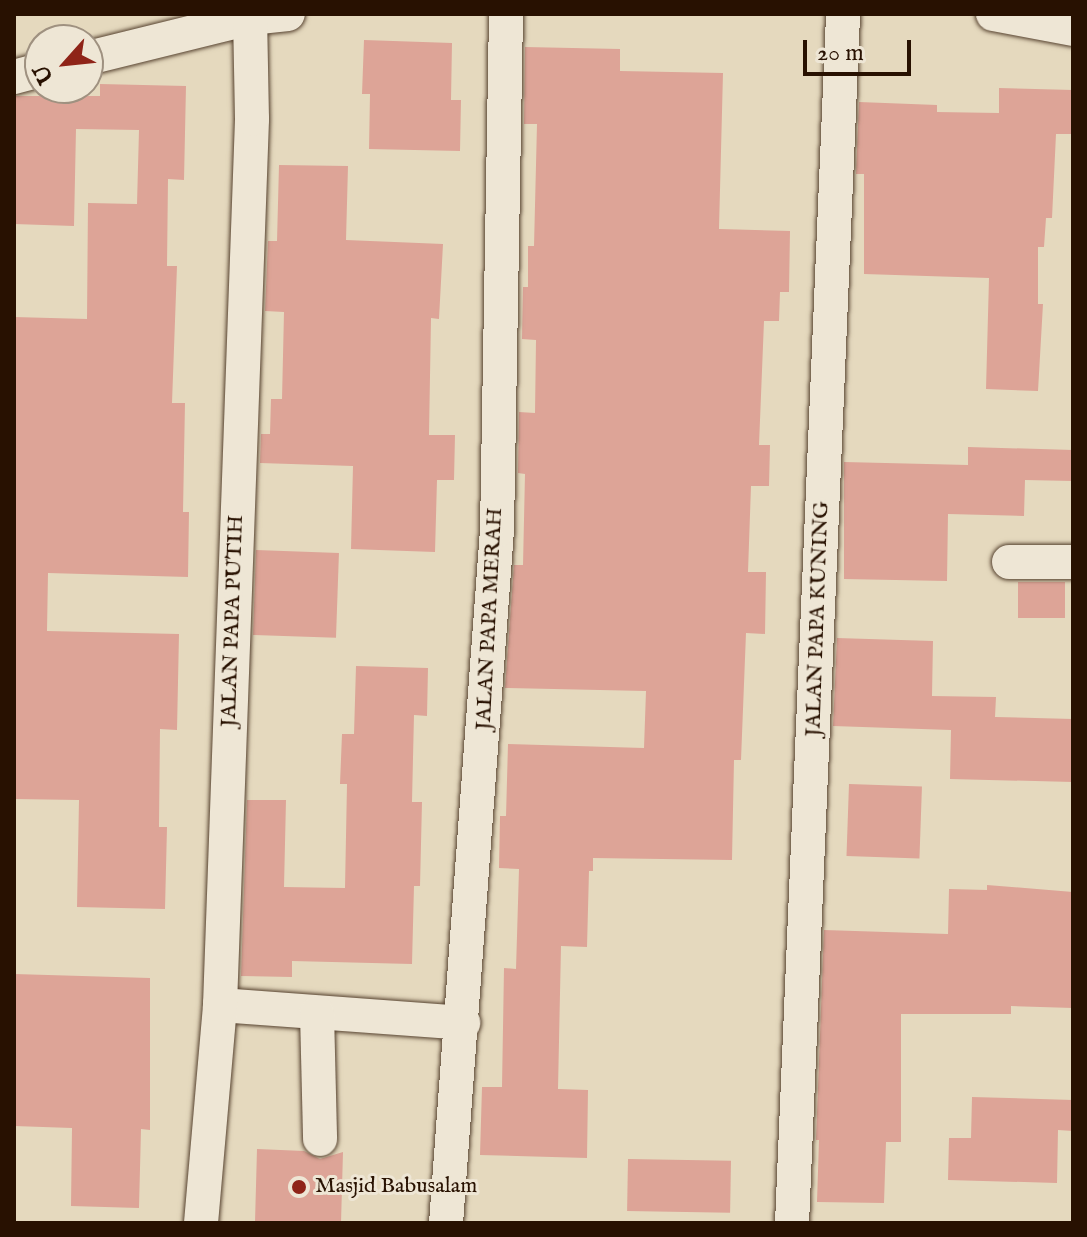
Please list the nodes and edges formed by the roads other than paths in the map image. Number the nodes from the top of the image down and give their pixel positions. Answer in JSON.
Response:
{"nodes":[{"id":1,"x":288,"y":14,"type":"edge"},
{"id":2,"x":506,"y":14,"type":"edge"},
{"id":3,"x":843,"y":14,"type":"edge"},
{"id":4,"x":993,"y":14,"type":"edge"},
{"id":5,"x":250,"y":18,"type":"junction"},
{"id":6,"x":1073,"y":29,"type":"edge"},
{"id":7,"x":104,"y":54,"type":"edge"},
{"id":8,"x":1009,"y":562,"type":"dead end"},
{"id":9,"x":1073,"y":562,"type":"edge"},
{"id":10,"x":220,"y":1005,"type":"junction"},
{"id":11,"x":317,"y":1013,"type":"junction"},
{"id":12,"x":463,"y":1023,"type":"junction"},
{"id":13,"x":320,"y":1139,"type":"dead end"},
{"id":14,"x":201,"y":1223,"type":"edge"},
{"id":15,"x":446,"y":1223,"type":"edge"},
{"id":16,"x":792,"y":1223,"type":"edge"}],
"edges":[{"from":1,"to":5,"type":"street"},
{"from":2,"to":12,"type":"street","name":"JALAN PAPA MERAH"},
{"from":3,"to":16,"type":"street","name":"JALAN PAPA KUNING"},
{"from":4,"to":6,"type":"street"},
{"from":5,"to":7,"type":"street"},
{"from":5,"to":10,"type":"street","name":"JALAN PAPA PUTIH"},
{"from":8,"to":9,"type":"street"},
{"from":10,"to":11,"type":"street"},
{"from":10,"to":14,"type":"street","name":"JALAN PAPA PUTIH"},
{"from":11,"to":12,"type":"street"},
{"from":11,"to":13,"type":"street"},
{"from":12,"to":15,"type":"street","name":"JALAN PAPA MERAH"}]}
